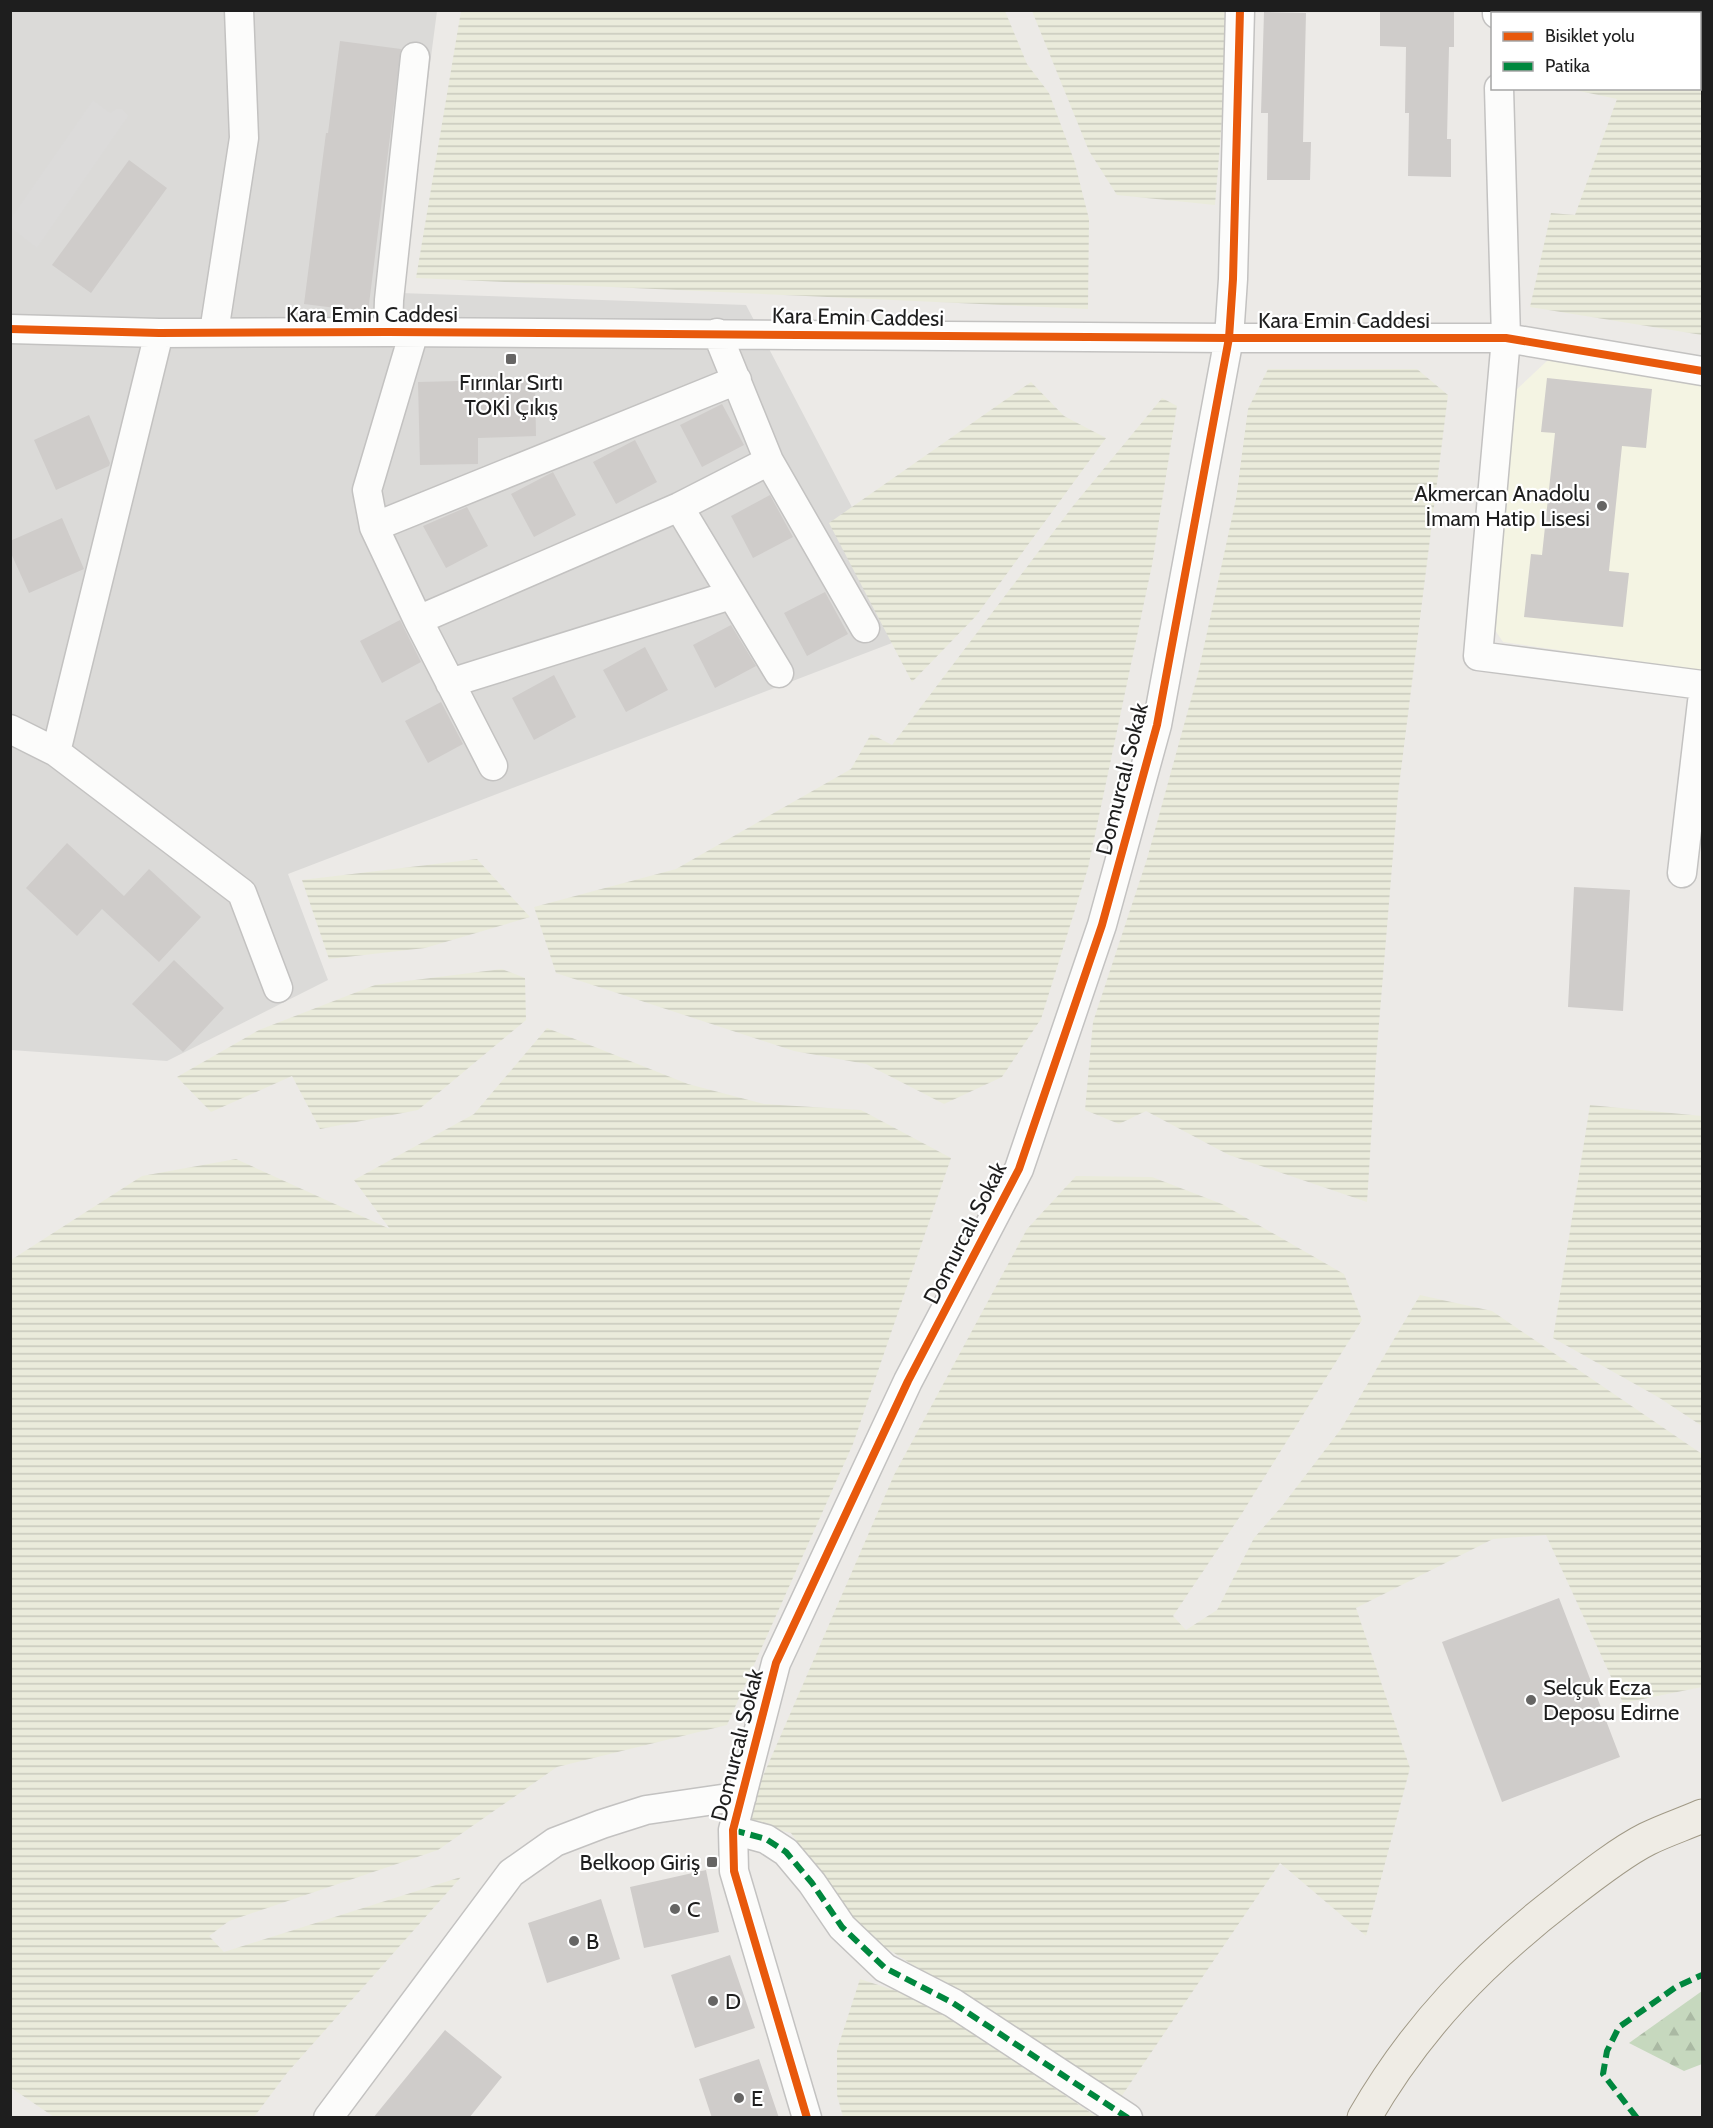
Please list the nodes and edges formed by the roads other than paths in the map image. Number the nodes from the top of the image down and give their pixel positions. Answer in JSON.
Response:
{"nodes":[{"id":1,"x":239,"y":10,"type":"edge"},
{"id":2,"x":1240,"y":10,"type":"edge"},
{"id":3,"x":415,"y":57,"type":"dead end"},
{"id":4,"x":1499,"y":90,"type":"edge"},
{"id":5,"x":10,"y":329,"type":"edge"},
{"id":6,"x":401,"y":332,"type":"junction"},
{"id":7,"x":159,"y":333,"type":"junction"},
{"id":8,"x":214,"y":333,"type":"junction"},
{"id":9,"x":717,"y":333,"type":"junction"},
{"id":10,"x":1229,"y":338,"type":"junction"},
{"id":11,"x":1506,"y":338,"type":"junction"},
{"id":12,"x":1702,"y":371,"type":"edge"},
{"id":13,"x":737,"y":380,"type":"junction"},
{"id":14,"x":769,"y":461,"type":"junction"},
{"id":15,"x":679,"y":507,"type":"junction"},
{"id":16,"x":374,"y":527,"type":"junction"},
{"id":17,"x":731,"y":595,"type":"junction"},
{"id":18,"x":418,"y":620,"type":"junction"},
{"id":19,"x":865,"y":628,"type":"dead end"},
{"id":20,"x":779,"y":673,"type":"dead end"},
{"id":21,"x":450,"y":683,"type":"junction"},
{"id":22,"x":1702,"y":685,"type":"edge"},
{"id":23,"x":1702,"y":702,"type":"edge"},
{"id":24,"x":10,"y":729,"type":"edge"},
{"id":25,"x":56,"y":752,"type":"junction"},
{"id":26,"x":493,"y":766,"type":"dead end"},
{"id":27,"x":1682,"y":873,"type":"dead end"},
{"id":28,"x":278,"y":988,"type":"dead end"},
{"id":29,"x":742,"y":1796,"type":"junction"},
{"id":30,"x":1702,"y":1816,"type":"edge"},
{"id":31,"x":733,"y":1830,"type":"junction"},
{"id":32,"x":328,"y":2118,"type":"edge"},
{"id":33,"x":807,"y":2118,"type":"edge"},
{"id":34,"x":1128,"y":2118,"type":"edge"},
{"id":35,"x":1364,"y":2118,"type":"edge"}],
"edges":[{"from":1,"to":8,"type":"street"},
{"from":2,"to":10,"type":"street","name":"Domurcalı Sokak"},
{"from":3,"to":6,"type":"street"},
{"from":4,"to":11,"type":"street"},
{"from":5,"to":7,"type":"street","name":"Kara Emin Caddesi"},
{"from":6,"to":8,"type":"street","name":"Kara Emin Caddesi"},
{"from":6,"to":9,"type":"street","name":"Kara Emin Caddesi"},
{"from":6,"to":16,"type":"street"},
{"from":7,"to":8,"type":"street","name":"Kara Emin Caddesi"},
{"from":7,"to":25,"type":"street"},
{"from":9,"to":10,"type":"street","name":"Kara Emin Caddesi"},
{"from":9,"to":13,"type":"street"},
{"from":10,"to":11,"type":"street","name":"Kara Emin Caddesi"},
{"from":10,"to":29,"type":"street","name":"Domurcalı Sokak"},
{"from":11,"to":12,"type":"street","name":"Kara Emin Caddesi"},
{"from":11,"to":22,"type":"street"},
{"from":13,"to":14,"type":"street"},
{"from":13,"to":16,"type":"street"},
{"from":14,"to":15,"type":"street"},
{"from":14,"to":19,"type":"street"},
{"from":15,"to":17,"type":"street"},
{"from":15,"to":18,"type":"street"},
{"from":16,"to":18,"type":"street"},
{"from":17,"to":20,"type":"street"},
{"from":17,"to":21,"type":"street"},
{"from":18,"to":21,"type":"street"},
{"from":21,"to":26,"type":"street"},
{"from":23,"to":27,"type":"street"},
{"from":24,"to":25,"type":"street"},
{"from":25,"to":28,"type":"street"},
{"from":29,"to":31,"type":"street","name":"Domurcalı Sokak"},
{"from":29,"to":32,"type":"street"},
{"from":30,"to":35,"type":"main road"},
{"from":31,"to":33,"type":"street","name":"Domurcalı Sokak"},
{"from":31,"to":34,"type":"street"}]}
